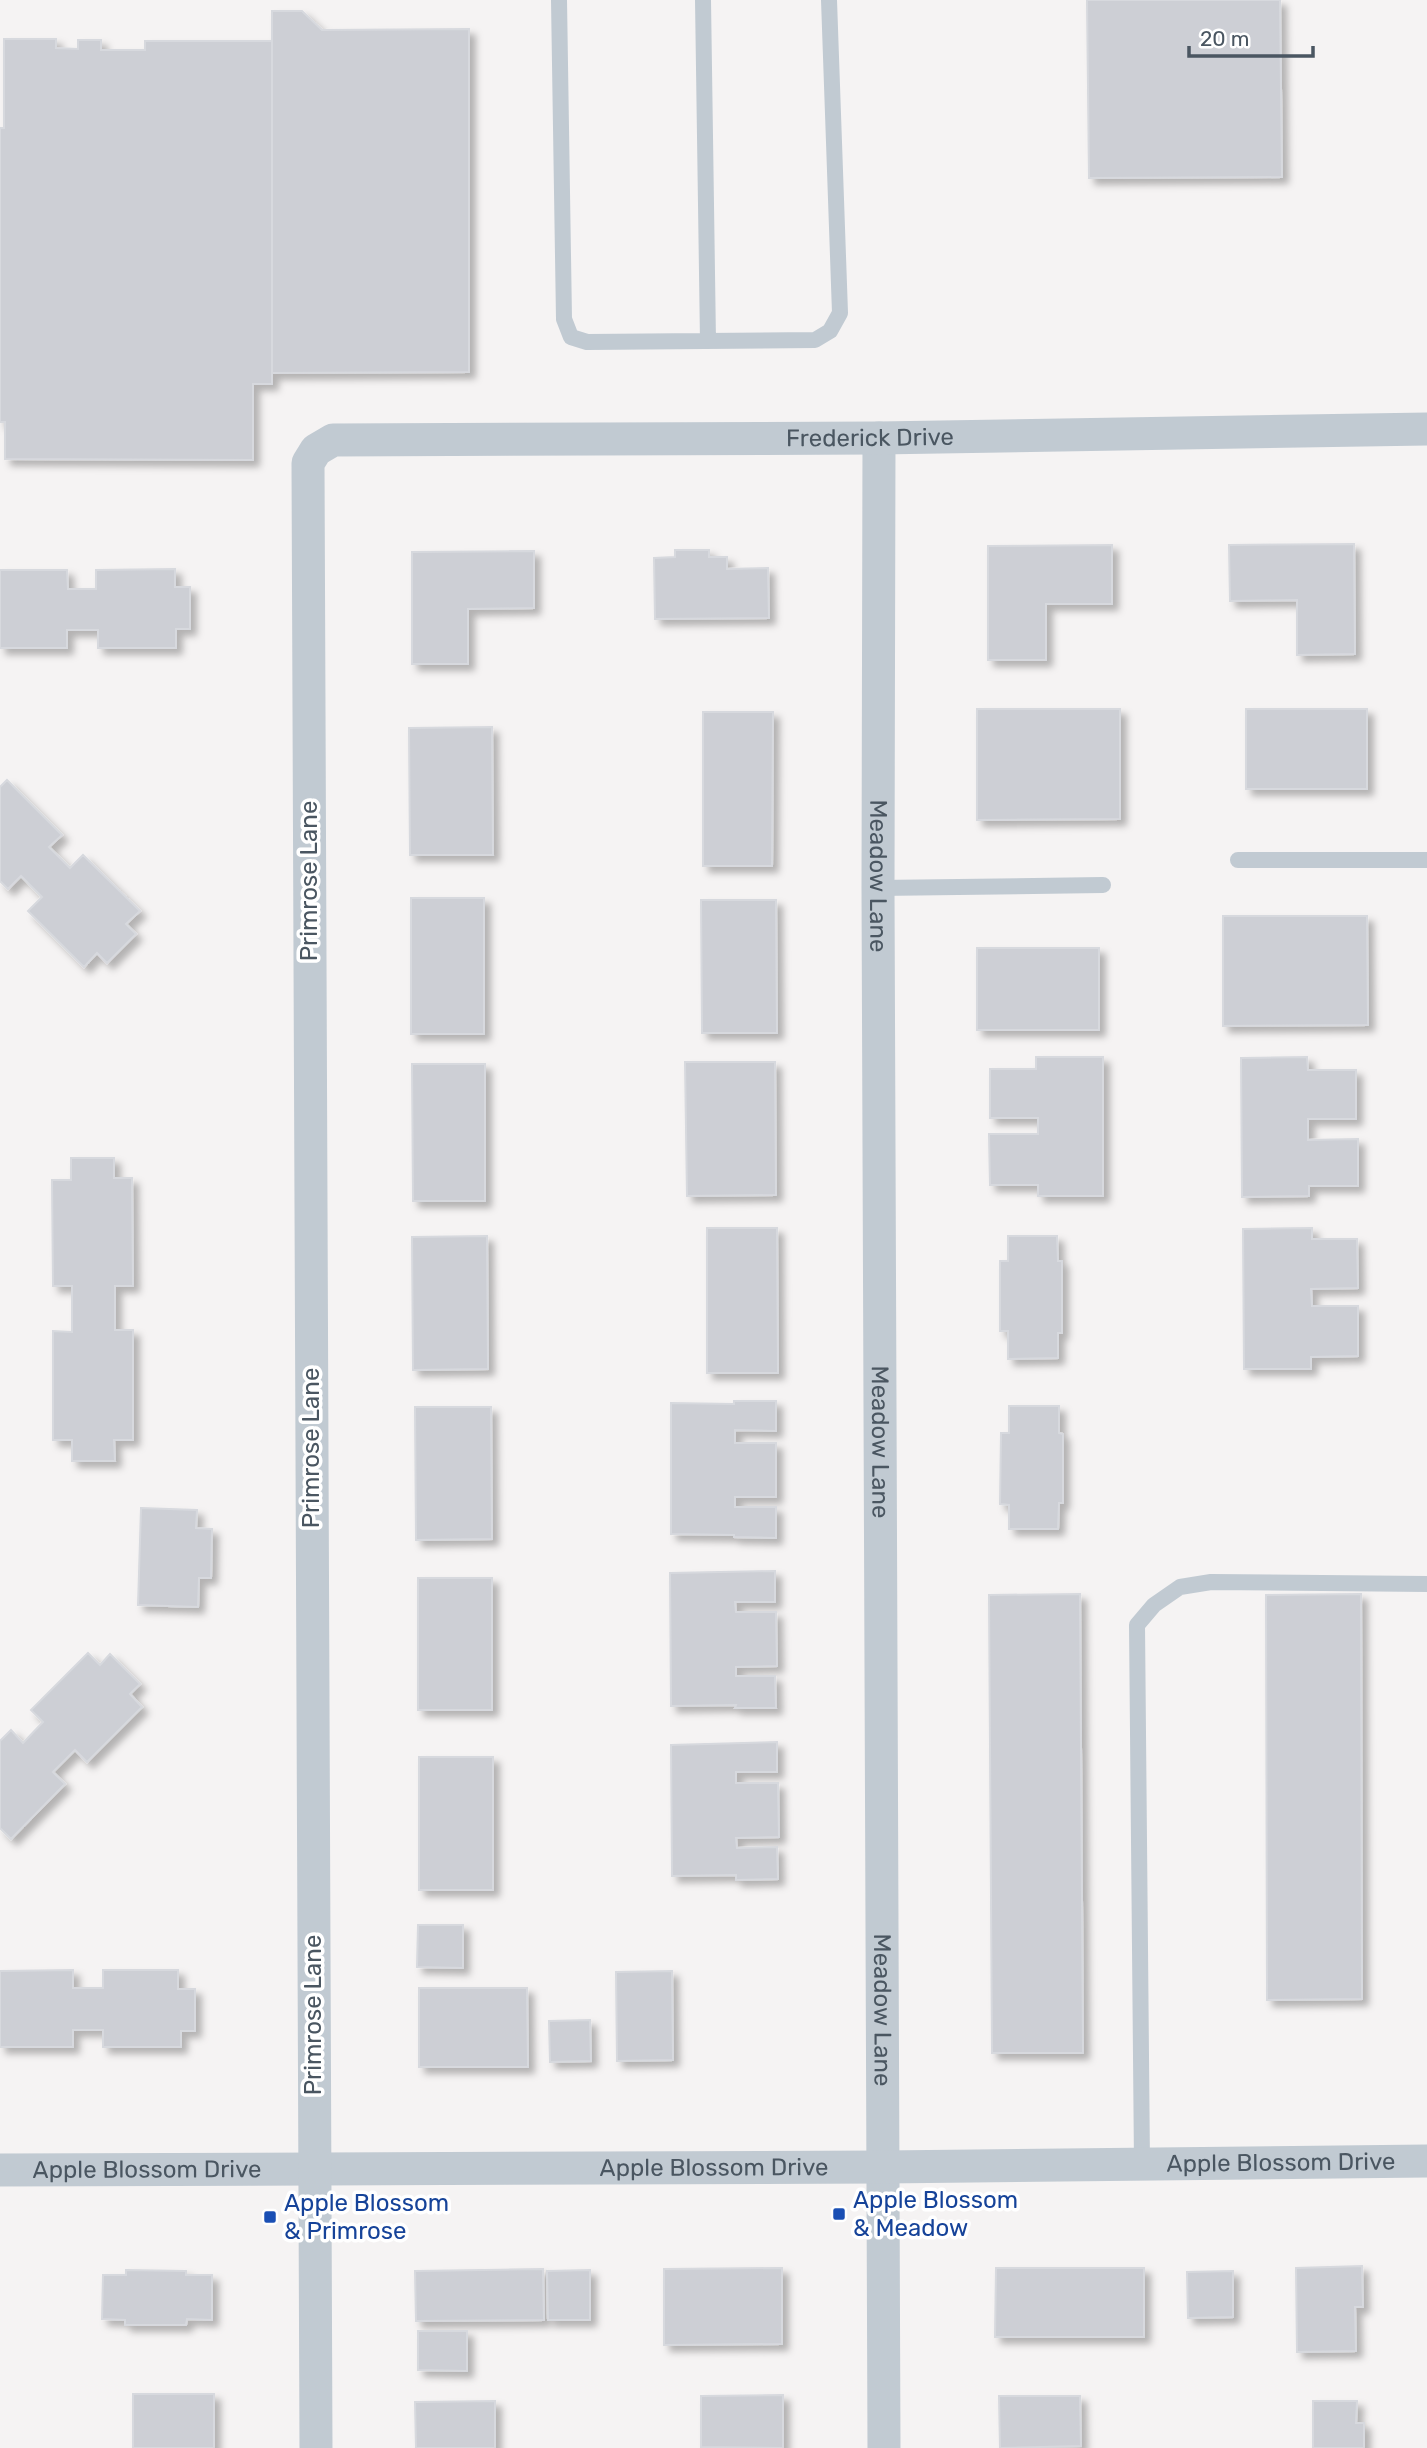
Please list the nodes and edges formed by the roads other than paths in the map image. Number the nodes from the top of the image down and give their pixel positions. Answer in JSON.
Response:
{"nodes":[{"id":1,"x":559,"y":0,"type":"edge"},
{"id":2,"x":703,"y":0,"type":"edge"},
{"id":3,"x":829,"y":0,"type":"edge"},
{"id":4,"x":708,"y":341,"type":"junction"},
{"id":5,"x":1427,"y":429,"type":"edge"},
{"id":6,"x":879,"y":438,"type":"junction"},
{"id":7,"x":316,"y":450,"type":"joint"},
{"id":8,"x":1238,"y":860,"type":"dead end"},
{"id":9,"x":1427,"y":860,"type":"edge"},
{"id":10,"x":1104,"y":885,"type":"dead end"},
{"id":11,"x":878,"y":888,"type":"junction"},
{"id":12,"x":1427,"y":1584,"type":"edge"},
{"id":13,"x":1427,"y":2161,"type":"edge"},
{"id":14,"x":1142,"y":2164,"type":"junction"},
{"id":15,"x":884,"y":2167,"type":"junction"},
{"id":16,"x":314,"y":2168,"type":"junction"},
{"id":17,"x":0,"y":2170,"type":"edge"},
{"id":18,"x":316,"y":2448,"type":"edge"},
{"id":19,"x":884,"y":2448,"type":"edge"}],
"edges":[{"from":1,"to":4,"type":"lane"},
{"from":2,"to":4,"type":"lane"},
{"from":3,"to":4,"type":"lane"},
{"from":5,"to":6,"type":"street","name":"Frederick Drive"},
{"from":6,"to":7,"type":"street","name":"Frederick Drive"},
{"from":6,"to":11,"type":"street","name":"Meadow Lane"},
{"from":7,"to":16,"type":"street","name":"Primrose Lane"},
{"from":8,"to":9,"type":"lane"},
{"from":10,"to":11,"type":"lane"},
{"from":11,"to":15,"type":"street","name":"Meadow Lane"},
{"from":12,"to":14,"type":"lane"},
{"from":13,"to":14,"type":"street","name":"Apple Blossom Drive"},
{"from":14,"to":15,"type":"street","name":"Apple Blossom Drive"},
{"from":15,"to":16,"type":"street","name":"Apple Blossom Drive"},
{"from":15,"to":19,"type":"street","name":"Meadow Lane"},
{"from":16,"to":17,"type":"street","name":"Apple Blossom Drive"},
{"from":16,"to":18,"type":"street","name":"Primrose Lane"}]}
